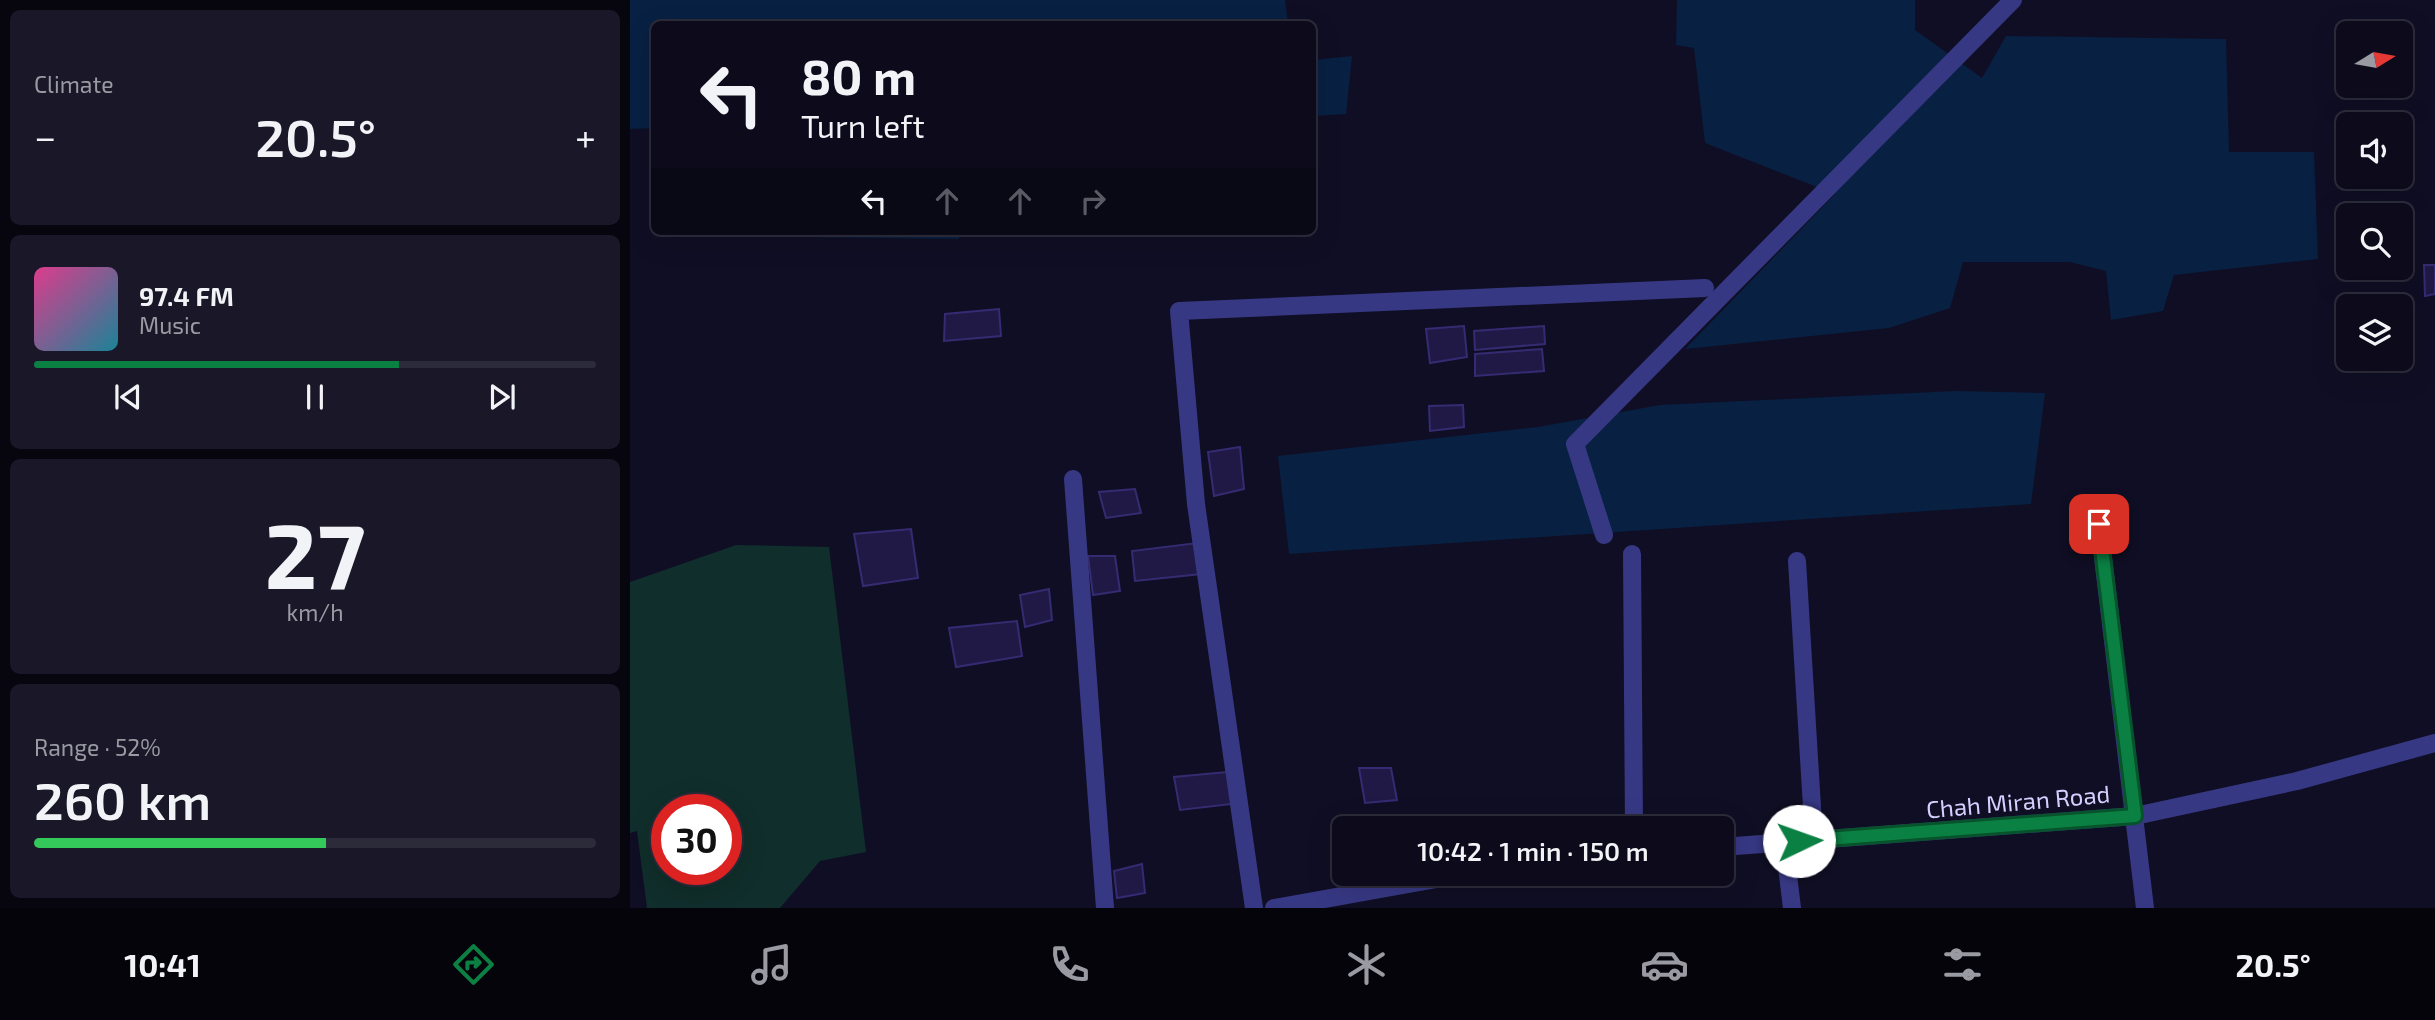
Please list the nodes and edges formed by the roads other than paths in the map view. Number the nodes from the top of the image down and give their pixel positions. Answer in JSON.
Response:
{"nodes":[{"id":1,"x":2013,"y":0,"type":"edge"},
{"id":2,"x":1706,"y":288,"type":"dead end"},
{"id":3,"x":1073,"y":479,"type":"dead end"},
{"id":4,"x":2099,"y":524,"type":"dead end"},
{"id":5,"x":1604,"y":535,"type":"dead end"},
{"id":6,"x":1632,"y":554,"type":"dead end"},
{"id":7,"x":1797,"y":561,"type":"dead end"},
{"id":8,"x":2435,"y":743,"type":"edge"},
{"id":9,"x":1634,"y":816,"type":"edge"},
{"id":10,"x":2135,"y":816,"type":"junction"},
{"id":11,"x":1814,"y":840,"type":"junction"},
{"id":12,"x":1784,"y":842,"type":"junction"},
{"id":13,"x":1734,"y":846,"type":"edge"},
{"id":14,"x":1397,"y":886,"type":"edge"},
{"id":15,"x":1105,"y":908,"type":"edge"},
{"id":16,"x":1254,"y":908,"type":"edge"},
{"id":17,"x":1274,"y":908,"type":"edge"},
{"id":18,"x":1791,"y":908,"type":"edge"},
{"id":19,"x":2145,"y":908,"type":"edge"}],
"edges":[{"from":1,"to":5,"type":"street"},
{"from":2,"to":16,"type":"street"},
{"from":3,"to":15,"type":"street"},
{"from":4,"to":10,"type":"street"},
{"from":6,"to":9,"type":"street"},
{"from":7,"to":11,"type":"street"},
{"from":8,"to":10,"type":"street","name":"Chah Miran Road"},
{"from":10,"to":11,"type":"street","name":"Chah Miran Road"},
{"from":10,"to":19,"type":"street"},
{"from":11,"to":12,"type":"street","name":"Chah Miran Road"},
{"from":12,"to":13,"type":"street","name":"Chah Miran Road"},
{"from":12,"to":18,"type":"street"},
{"from":14,"to":17,"type":"street"}]}
